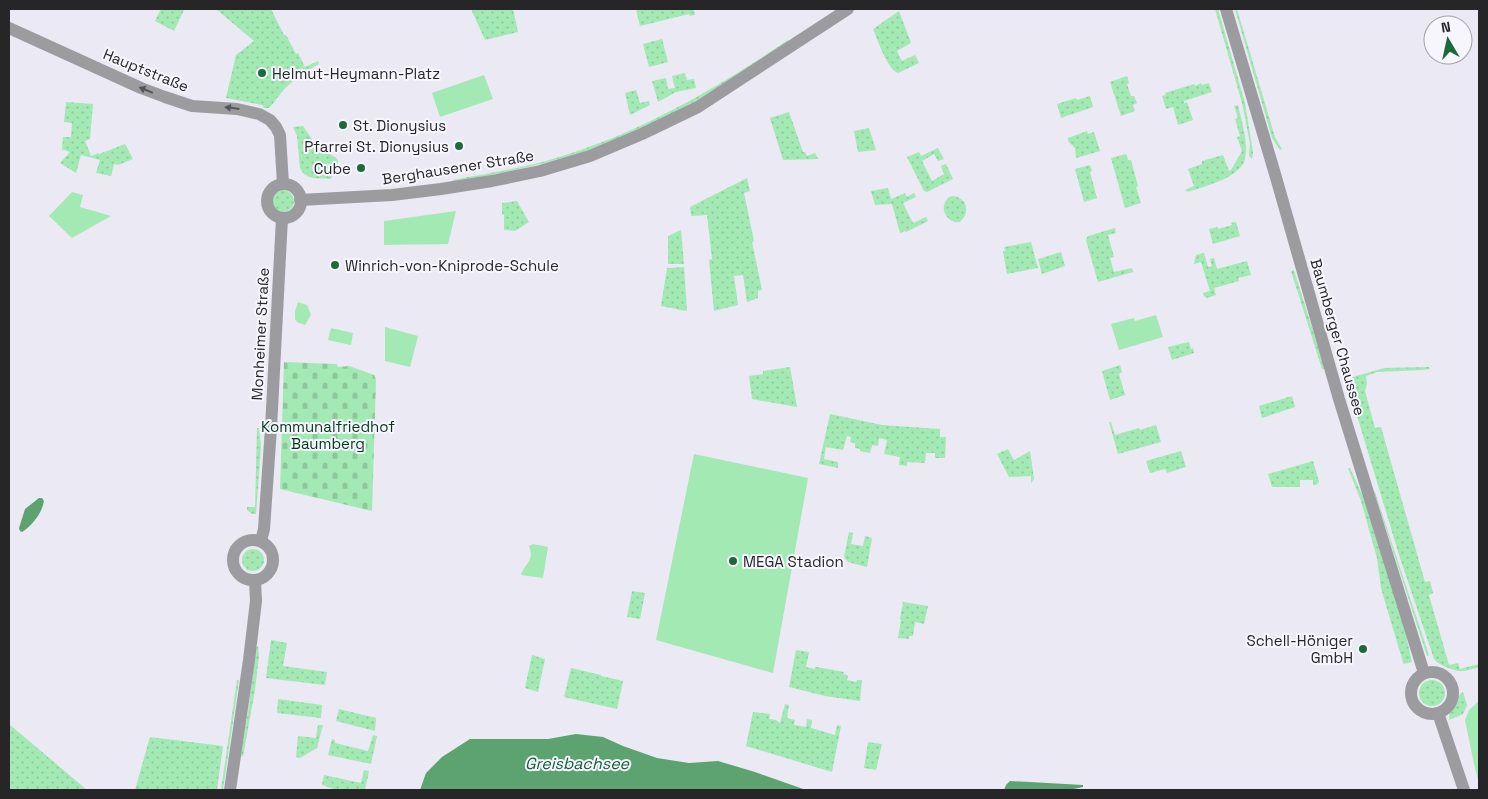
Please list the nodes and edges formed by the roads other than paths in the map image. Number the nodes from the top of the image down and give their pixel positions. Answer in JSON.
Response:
{"nodes":[{"id":1,"x":848,"y":9,"type":"edge"},
{"id":2,"x":1226,"y":9,"type":"edge"},
{"id":3,"x":9,"y":28,"type":"edge"},
{"id":4,"x":283,"y":184,"type":"junction"},
{"id":5,"x":300,"y":200,"type":"junction"},
{"id":6,"x":282,"y":218,"type":"junction"},
{"id":7,"x":261,"y":541,"type":"junction"},
{"id":8,"x":255,"y":580,"type":"junction"},
{"id":9,"x":1424,"y":673,"type":"junction"},
{"id":10,"x":1438,"y":713,"type":"junction"},
{"id":11,"x":230,"y":790,"type":"edge"},
{"id":12,"x":1464,"y":790,"type":"edge"}],
"edges":[{"from":1,"to":5,"type":"street","name":"Berghausener Straße"},
{"from":2,"to":9,"type":"street","name":"Baumberger Chaussee"},
{"from":4,"to":3,"type":"street","name":"Hauptstraße","one_way":true},
{"from":4,"to":5,"type":"street"},
{"from":4,"to":6,"type":"street"},
{"from":5,"to":6,"type":"street"},
{"from":6,"to":7,"type":"street","name":"Monheimer Straße"},
{"from":7,"to":8,"type":"street"},
{"from":7,"to":8,"type":"street"},
{"from":8,"to":11,"type":"street"},
{"from":9,"to":10,"type":"street"},
{"from":9,"to":10,"type":"street"},
{"from":10,"to":12,"type":"street"}]}
